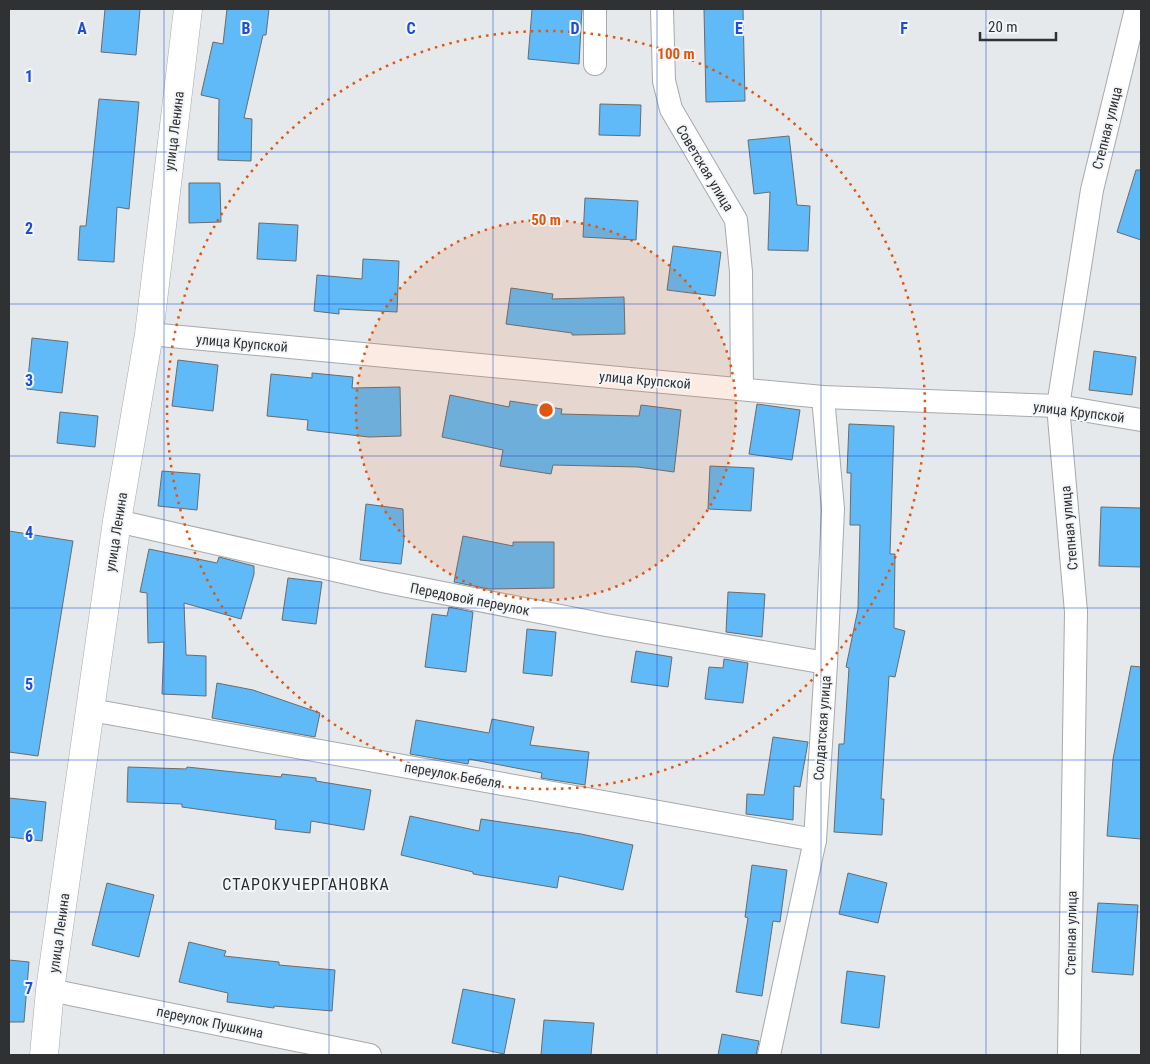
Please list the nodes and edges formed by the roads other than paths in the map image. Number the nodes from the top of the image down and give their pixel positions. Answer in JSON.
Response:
{"nodes":[{"id":1,"x":188,"y":9,"type":"edge"},
{"id":2,"x":595,"y":9,"type":"edge"},
{"id":3,"x":662,"y":9,"type":"edge"},
{"id":4,"x":1136,"y":9,"type":"edge"},
{"id":5,"x":595,"y":64,"type":"dead end"},
{"id":6,"x":149,"y":334,"type":"junction"},
{"id":7,"x":742,"y":389,"type":"junction"},
{"id":8,"x":823,"y":397,"type":"junction"},
{"id":9,"x":1058,"y":406,"type":"junction"},
{"id":10,"x":1141,"y":420,"type":"edge"},
{"id":11,"x":117,"y":521,"type":"junction"},
{"id":12,"x":826,"y":663,"type":"junction"},
{"id":13,"x":91,"y":710,"type":"junction"},
{"id":14,"x":815,"y":840,"type":"junction"},
{"id":15,"x":50,"y":990,"type":"junction"},
{"id":16,"x":44,"y":1055,"type":"edge"},
{"id":17,"x":370,"y":1055,"type":"edge"},
{"id":18,"x":769,"y":1055,"type":"edge"},
{"id":19,"x":1069,"y":1055,"type":"edge"}],
"edges":[{"from":1,"to":6,"type":"main road","name":"улица Ленина"},
{"from":2,"to":5,"type":"street"},
{"from":3,"to":7,"type":"street","name":"Советская улица"},
{"from":4,"to":9,"type":"street","name":"Степная улица"},
{"from":6,"to":7,"type":"street","name":"улица Крупской"},
{"from":6,"to":11,"type":"main road","name":"улица Ленина"},
{"from":7,"to":8,"type":"street","name":"улица Крупской"},
{"from":8,"to":9,"type":"street","name":"улица Крупской"},
{"from":8,"to":12,"type":"street","name":"Солдатская улица"},
{"from":9,"to":10,"type":"street","name":"улица Крупской"},
{"from":9,"to":19,"type":"street","name":"Степная улица"},
{"from":11,"to":12,"type":"street","name":"Передовой переулок"},
{"from":11,"to":13,"type":"main road","name":"улица Ленина"},
{"from":12,"to":14,"type":"street","name":"Солдатская улица"},
{"from":13,"to":14,"type":"street","name":"переулок Бебеля"},
{"from":13,"to":15,"type":"main road","name":"улица Ленина"},
{"from":14,"to":18,"type":"street","name":"Солдатская улица"},
{"from":15,"to":16,"type":"main road","name":"улица Ленина"},
{"from":15,"to":17,"type":"street","name":"переулок Пушкина"}]}
